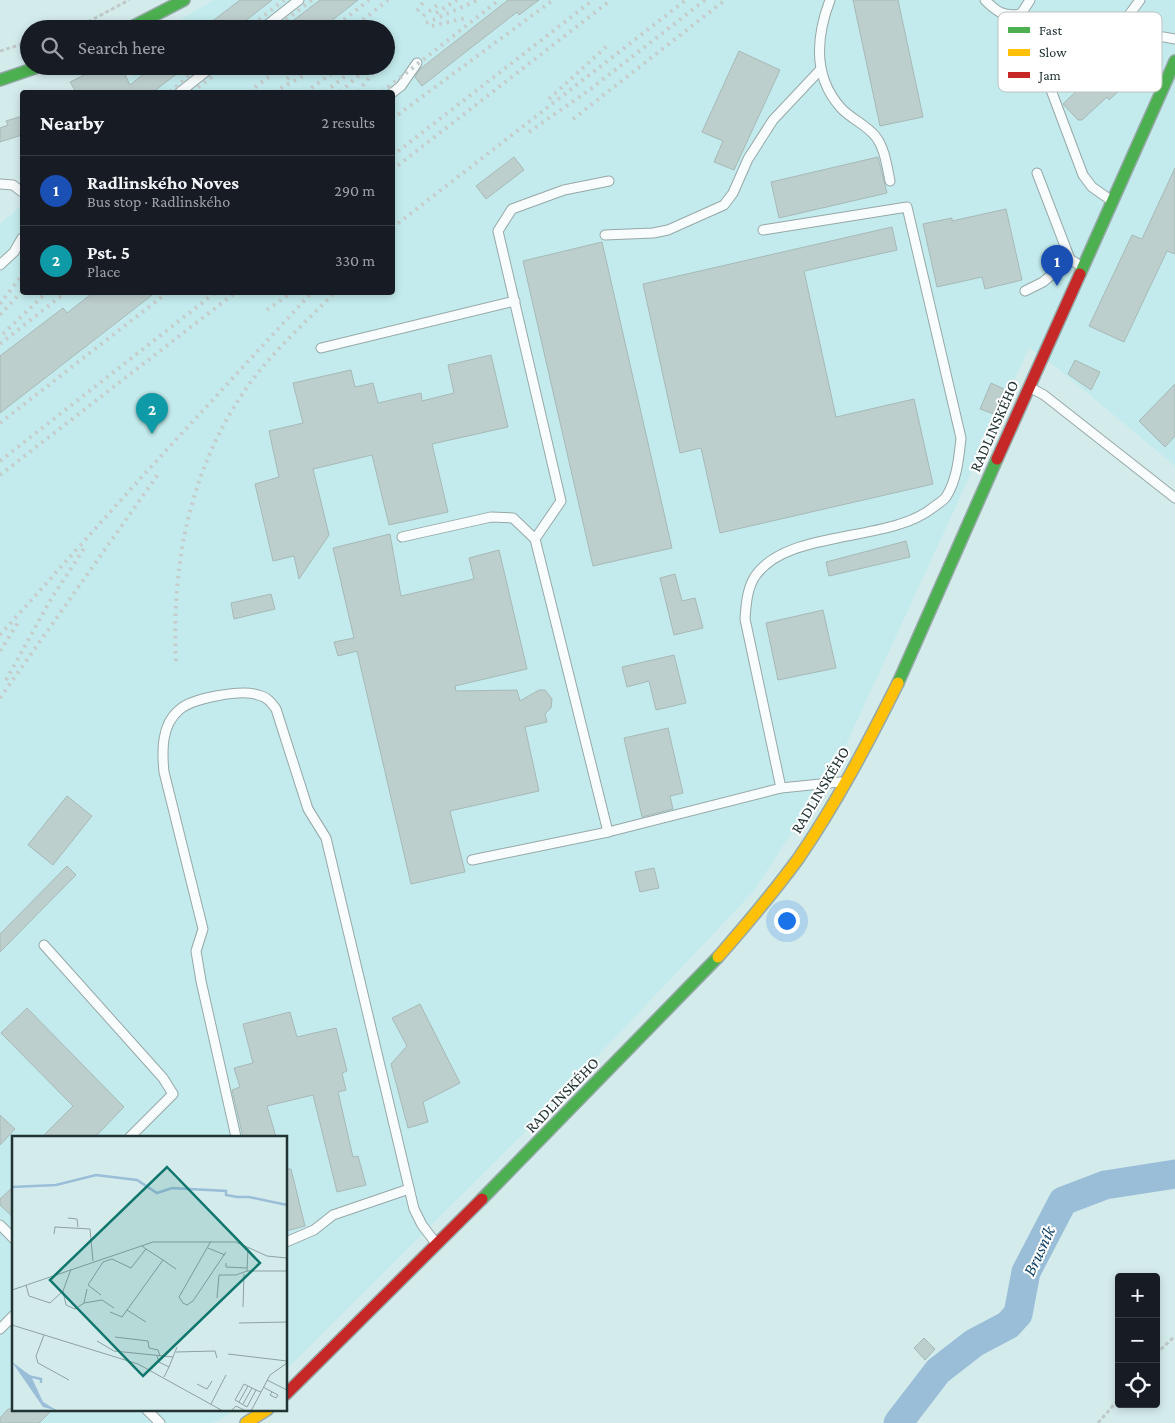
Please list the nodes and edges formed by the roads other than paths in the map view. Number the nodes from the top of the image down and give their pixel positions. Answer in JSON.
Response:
{"nodes":[{"id":1,"x":184,"y":0,"type":"edge"},
{"id":2,"x":299,"y":0,"type":"edge"},
{"id":3,"x":830,"y":0,"type":"edge"},
{"id":4,"x":985,"y":0,"type":"edge"},
{"id":5,"x":1030,"y":0,"type":"edge"},
{"id":6,"x":1140,"y":0,"type":"edge"},
{"id":7,"x":999,"y":12,"type":"edge"},
{"id":8,"x":1022,"y":12,"type":"edge"},
{"id":9,"x":1132,"y":12,"type":"edge"},
{"id":10,"x":145,"y":20,"type":"edge"},
{"id":11,"x":273,"y":20,"type":"edge"},
{"id":12,"x":1162,"y":36,"type":"edge"},
{"id":13,"x":1175,"y":39,"type":"edge"},
{"id":14,"x":1175,"y":61,"type":"edge"},
{"id":15,"x":417,"y":62,"type":"dead end"},
{"id":16,"x":820,"y":70,"type":"junction"},
{"id":17,"x":20,"y":73,"type":"edge"},
{"id":18,"x":202,"y":75,"type":"edge"},
{"id":19,"x":0,"y":80,"type":"edge"},
{"id":20,"x":183,"y":90,"type":"edge"},
{"id":21,"x":1162,"y":90,"type":"edge"},
{"id":22,"x":395,"y":91,"type":"edge"},
{"id":23,"x":1052,"y":92,"type":"edge"},
{"id":24,"x":1161,"y":92,"type":"edge"},
{"id":25,"x":1037,"y":172,"type":"dead end"},
{"id":26,"x":609,"y":181,"type":"dead end"},
{"id":27,"x":890,"y":181,"type":"dead end"},
{"id":28,"x":0,"y":184,"type":"edge"},
{"id":29,"x":20,"y":190,"type":"edge"},
{"id":30,"x":1112,"y":201,"type":"junction"},
{"id":31,"x":763,"y":230,"type":"dead end"},
{"id":32,"x":606,"y":234,"type":"dead end"},
{"id":33,"x":20,"y":242,"type":"edge"},
{"id":34,"x":1070,"y":259,"type":"junction"},
{"id":35,"x":0,"y":265,"type":"edge"},
{"id":36,"x":1082,"y":267,"type":"junction"},
{"id":37,"x":1025,"y":291,"type":"dead end"},
{"id":38,"x":515,"y":301,"type":"junction"},
{"id":39,"x":322,"y":348,"type":"dead end"},
{"id":40,"x":1029,"y":386,"type":"junction"},
{"id":41,"x":1175,"y":498,"type":"edge"},
{"id":42,"x":402,"y":538,"type":"dead end"},
{"id":43,"x":535,"y":538,"type":"junction"},
{"id":44,"x":846,"y":782,"type":"junction"},
{"id":45,"x":781,"y":788,"type":"junction"},
{"id":46,"x":608,"y":832,"type":"junction"},
{"id":47,"x":472,"y":860,"type":"dead end"},
{"id":48,"x":44,"y":945,"type":"dead end"},
{"id":49,"x":131,"y":1136,"type":"edge"},
{"id":50,"x":236,"y":1136,"type":"edge"},
{"id":51,"x":409,"y":1189,"type":"junction"},
{"id":52,"x":0,"y":1225,"type":"edge"},
{"id":53,"x":12,"y":1237,"type":"edge"},
{"id":54,"x":288,"y":1241,"type":"edge"},
{"id":55,"x":437,"y":1244,"type":"junction"},
{"id":56,"x":12,"y":1317,"type":"edge"},
{"id":57,"x":0,"y":1329,"type":"edge"},
{"id":58,"x":288,"y":1392,"type":"edge"},
{"id":59,"x":147,"y":1410,"type":"edge"},
{"id":60,"x":266,"y":1410,"type":"edge"},
{"id":61,"x":160,"y":1423,"type":"edge"},
{"id":62,"x":246,"y":1423,"type":"edge"}],
"edges":[{"from":1,"to":10,"type":"main road"},
{"from":2,"to":11,"type":"lane"},
{"from":3,"to":16,"type":"lane"},
{"from":4,"to":7,"type":"lane"},
{"from":5,"to":8,"type":"lane"},
{"from":6,"to":9,"type":"lane"},
{"from":12,"to":13,"type":"lane"},
{"from":14,"to":21,"type":"main road","name":"RADLINSKÉHO"},
{"from":15,"to":22,"type":"lane"},
{"from":16,"to":27,"type":"lane"},
{"from":16,"to":32,"type":"lane"},
{"from":17,"to":19,"type":"main road"},
{"from":18,"to":20,"type":"lane"},
{"from":23,"to":30,"type":"lane"},
{"from":24,"to":30,"type":"main road","name":"RADLINSKÉHO"},
{"from":25,"to":34,"type":"lane"},
{"from":26,"to":38,"type":"lane"},
{"from":28,"to":29,"type":"lane"},
{"from":30,"to":36,"type":"main road","name":"RADLINSKÉHO"},
{"from":31,"to":45,"type":"lane"},
{"from":33,"to":35,"type":"lane"},
{"from":34,"to":36,"type":"lane"},
{"from":34,"to":37,"type":"lane"},
{"from":36,"to":40,"type":"main road","name":"RADLINSKÉHO"},
{"from":38,"to":39,"type":"lane"},
{"from":38,"to":43,"type":"lane"},
{"from":40,"to":41,"type":"lane"},
{"from":40,"to":44,"type":"main road","name":"RADLINSKÉHO"},
{"from":42,"to":43,"type":"lane"},
{"from":43,"to":46,"type":"lane"},
{"from":44,"to":45,"type":"lane"},
{"from":44,"to":55,"type":"main road","name":"RADLINSKÉHO"},
{"from":45,"to":46,"type":"lane"},
{"from":46,"to":47,"type":"lane"},
{"from":48,"to":49,"type":"lane"},
{"from":50,"to":51,"type":"lane"},
{"from":51,"to":54,"type":"lane"},
{"from":51,"to":55,"type":"lane"},
{"from":52,"to":53,"type":"lane"},
{"from":55,"to":58,"type":"main road","name":"RADLINSKÉHO"},
{"from":56,"to":57,"type":"lane"},
{"from":59,"to":61,"type":"lane"},
{"from":60,"to":62,"type":"main road"}]}
